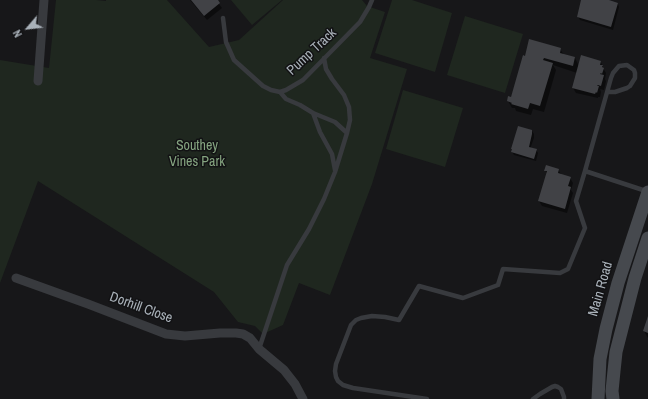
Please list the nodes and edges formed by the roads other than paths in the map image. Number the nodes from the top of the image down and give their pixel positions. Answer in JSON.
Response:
{"nodes":[{"id":1,"x":44,"y":0,"type":"edge"},
{"id":2,"x":372,"y":0,"type":"edge"},
{"id":3,"x":223,"y":18,"type":"dead end"},
{"id":4,"x":324,"y":58,"type":"junction"},
{"id":5,"x":38,"y":82,"type":"dead end"},
{"id":6,"x":280,"y":92,"type":"junction"},
{"id":7,"x":607,"y":92,"type":"junction"},
{"id":8,"x":313,"y":113,"type":"junction"},
{"id":9,"x":347,"y":133,"type":"junction"},
{"id":10,"x":585,"y":171,"type":"junction"},
{"id":11,"x":335,"y":172,"type":"junction"},
{"id":12,"x":648,"y":192,"type":"edge"},
{"id":13,"x":648,"y":238,"type":"edge"},
{"id":14,"x":16,"y":278,"type":"dead end"},
{"id":15,"x":259,"y":350,"type":"junction"},
{"id":16,"x":303,"y":399,"type":"edge"},
{"id":17,"x":427,"y":399,"type":"edge"},
{"id":18,"x":533,"y":399,"type":"edge"},
{"id":19,"x":564,"y":399,"type":"edge"},
{"id":20,"x":598,"y":399,"type":"edge"},
{"id":21,"x":613,"y":399,"type":"edge"}],
"edges":[{"from":1,"to":5,"type":"street"},
{"from":2,"to":4,"type":"lane","name":"Pump Track"},
{"from":3,"to":6,"type":"lane","name":"Pump Track"},
{"from":4,"to":6,"type":"lane","name":"Pump Track"},
{"from":4,"to":9,"type":"lane"},
{"from":6,"to":8,"type":"lane"},
{"from":7,"to":7,"type":"lane"},
{"from":7,"to":10,"type":"lane"},
{"from":8,"to":9,"type":"lane"},
{"from":8,"to":11,"type":"lane"},
{"from":9,"to":11,"type":"lane"},
{"from":10,"to":12,"type":"lane"},
{"from":10,"to":17,"type":"lane"},
{"from":11,"to":15,"type":"lane"},
{"from":12,"to":20,"type":"main road","name":"Main Road"},
{"from":13,"to":21,"type":"main road"},
{"from":14,"to":15,"type":"street","name":"Dorhill Close"},
{"from":15,"to":16,"type":"street","name":"Dorhill Close"},
{"from":18,"to":19,"type":"lane"}]}
